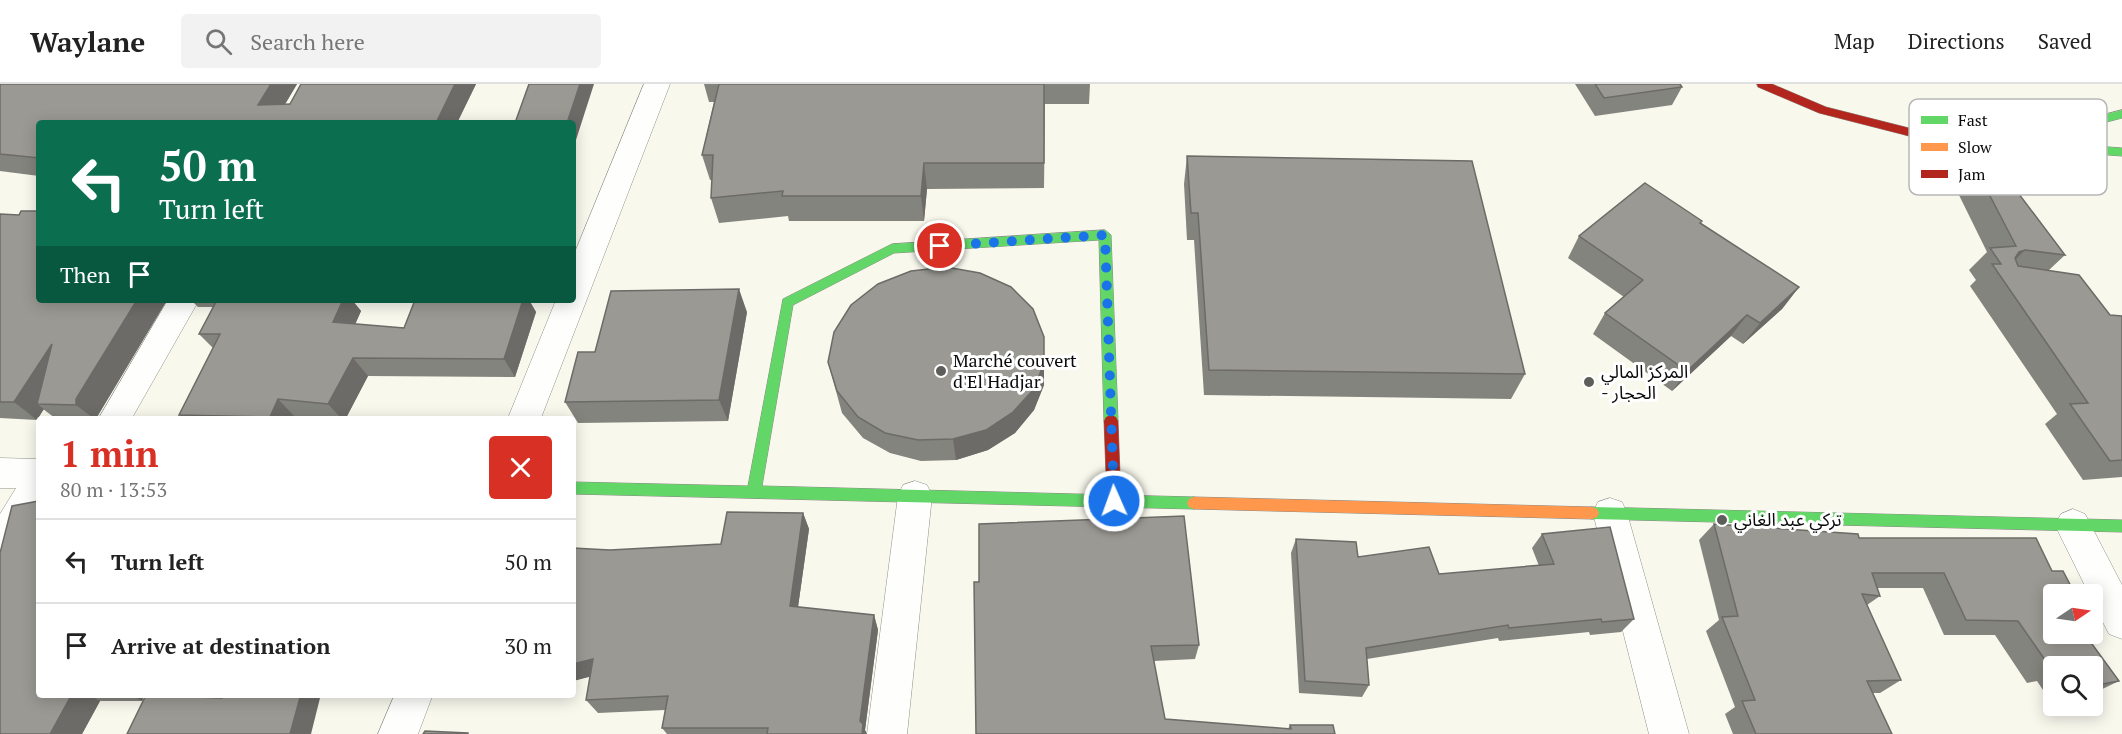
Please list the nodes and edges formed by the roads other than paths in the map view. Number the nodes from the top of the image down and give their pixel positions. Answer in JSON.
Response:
{"nodes":[{"id":1,"x":657,"y":84,"type":"edge"},
{"id":2,"x":1762,"y":84,"type":"edge"},
{"id":3,"x":2122,"y":114,"type":"edge"},
{"id":4,"x":2107,"y":119,"type":"edge"},
{"id":5,"x":1909,"y":131,"type":"edge"},
{"id":6,"x":2107,"y":151,"type":"edge"},
{"id":7,"x":2122,"y":152,"type":"edge"},
{"id":8,"x":576,"y":287,"type":"edge"},
{"id":9,"x":182,"y":303,"type":"edge"},
{"id":10,"x":570,"y":303,"type":"edge"},
{"id":11,"x":116,"y":416,"type":"edge"},
{"id":12,"x":525,"y":416,"type":"edge"},
{"id":13,"x":0,"y":473,"type":"edge"},
{"id":14,"x":36,"y":474,"type":"edge"},
{"id":15,"x":36,"y":487,"type":"edge"},
{"id":16,"x":576,"y":488,"type":"edge"},
{"id":17,"x":754,"y":492,"type":"junction"},
{"id":18,"x":915,"y":496,"type":"junction"},
{"id":19,"x":1114,"y":501,"type":"junction"},
{"id":20,"x":1610,"y":513,"type":"junction"},
{"id":21,"x":2073,"y":525,"type":"junction"},
{"id":22,"x":2122,"y":526,"type":"edge"},
{"id":23,"x":0,"y":545,"type":"edge"},
{"id":24,"x":2122,"y":622,"type":"edge"},
{"id":25,"x":412,"y":698,"type":"edge"},
{"id":26,"x":398,"y":734,"type":"edge"},
{"id":27,"x":887,"y":734,"type":"edge"},
{"id":28,"x":1668,"y":734,"type":"edge"}],
"edges":[{"from":1,"to":8,"type":"street"},
{"from":2,"to":5,"type":"main road"},
{"from":3,"to":4,"type":"main road"},
{"from":6,"to":7,"type":"main road"},
{"from":9,"to":11,"type":"street"},
{"from":10,"to":12,"type":"street"},
{"from":13,"to":14,"type":"street"},
{"from":15,"to":23,"type":"street"},
{"from":16,"to":17,"type":"main road"},
{"from":17,"to":18,"type":"main road"},
{"from":17,"to":19,"type":"main road"},
{"from":18,"to":19,"type":"main road"},
{"from":18,"to":27,"type":"street"},
{"from":19,"to":20,"type":"main road"},
{"from":20,"to":21,"type":"main road"},
{"from":20,"to":28,"type":"street"},
{"from":21,"to":22,"type":"main road"},
{"from":21,"to":24,"type":"street"},
{"from":25,"to":26,"type":"street"}]}
